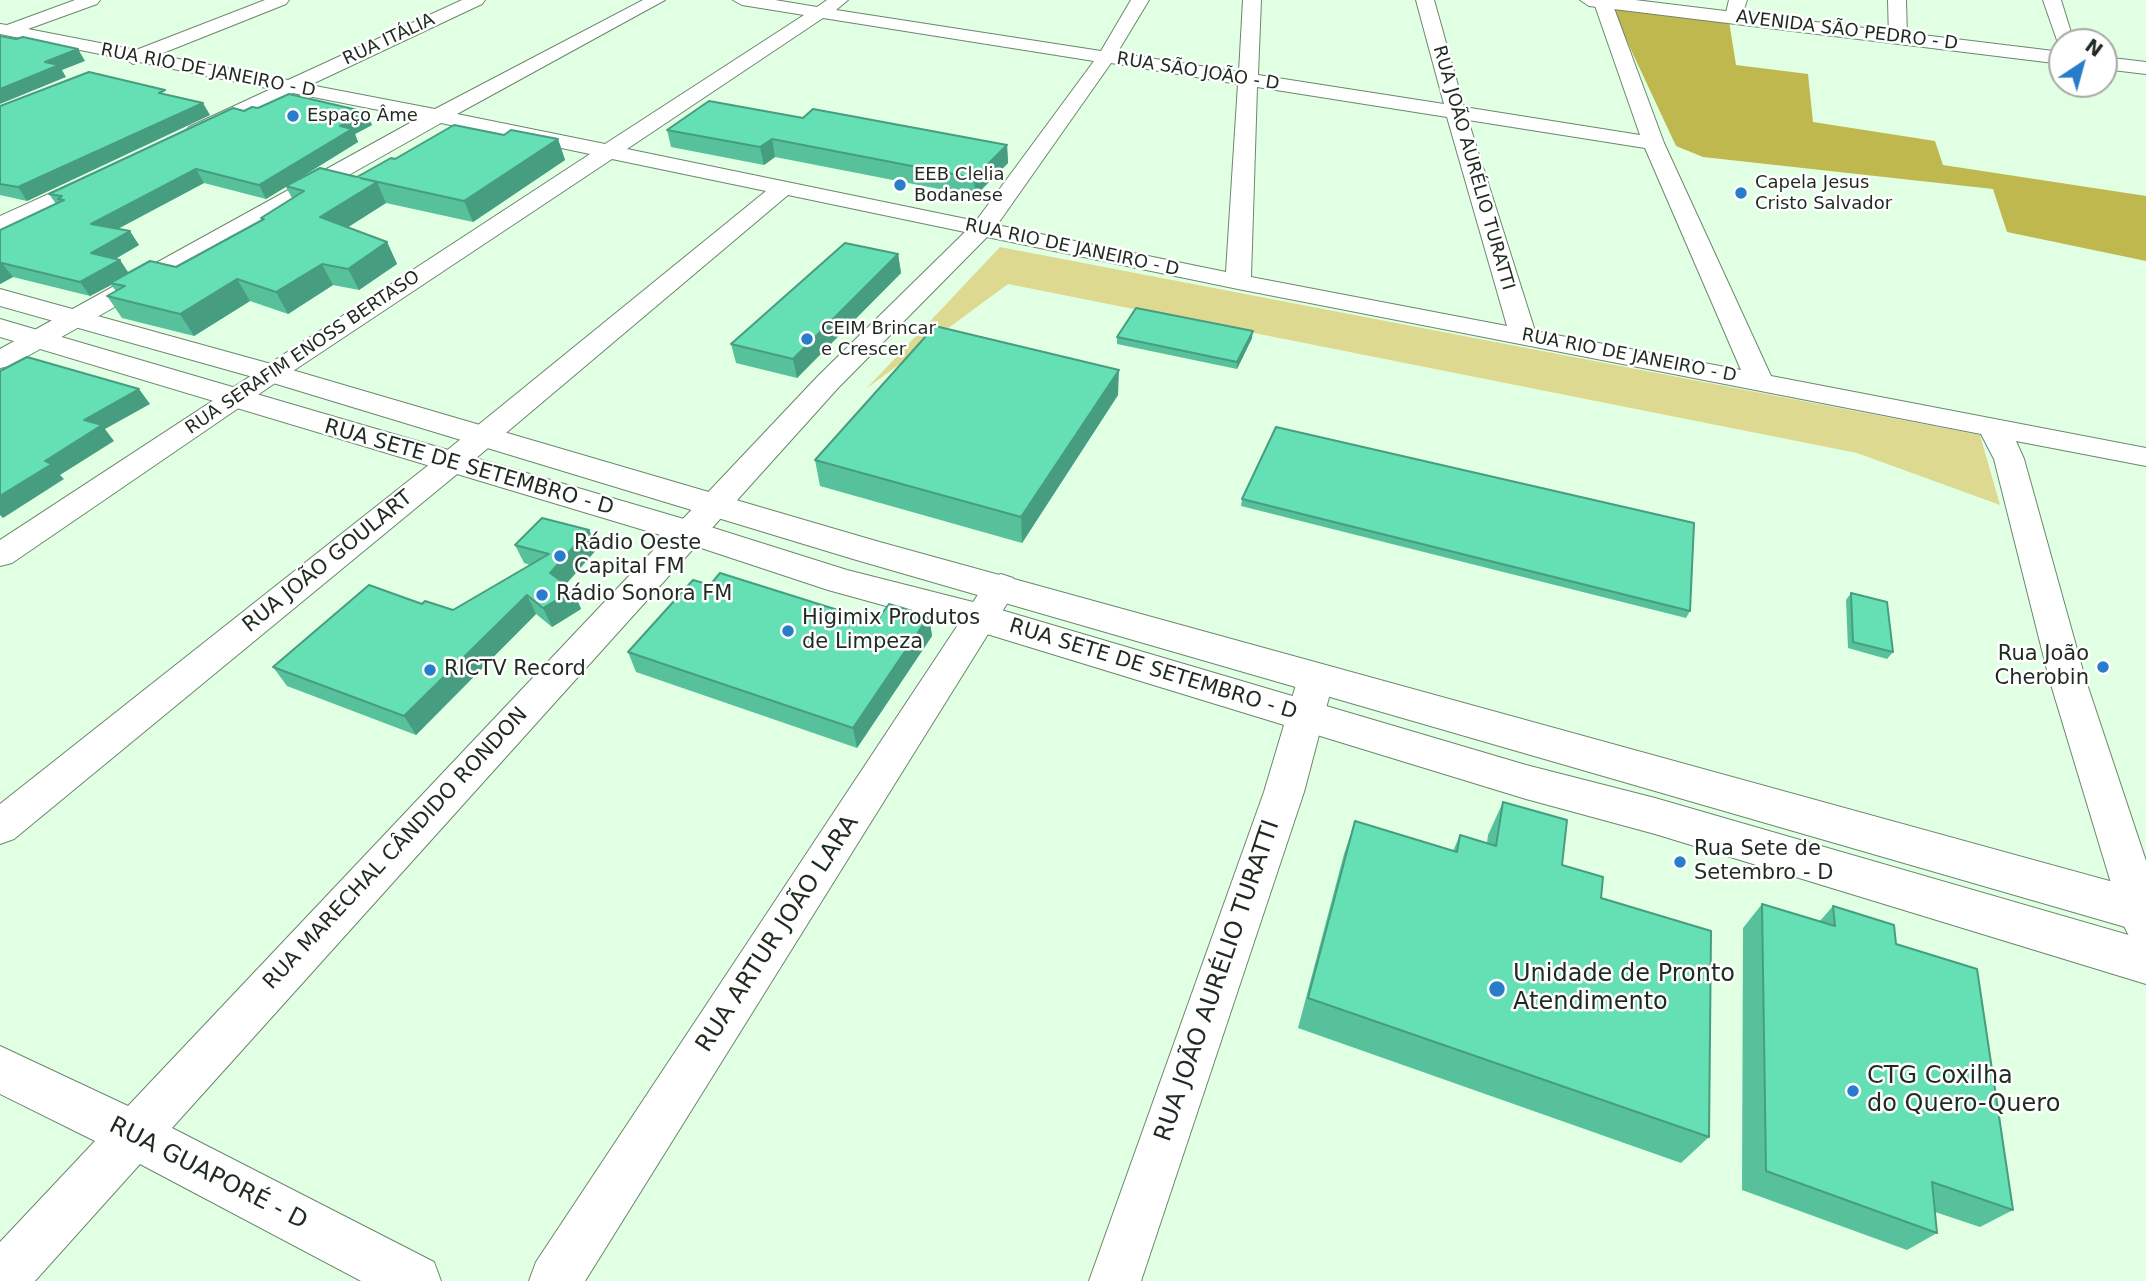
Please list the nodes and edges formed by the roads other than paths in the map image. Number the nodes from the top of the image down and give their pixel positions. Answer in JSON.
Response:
{"nodes":[{"id":1,"x":91,"y":0,"type":"edge"},
{"id":2,"x":279,"y":0,"type":"edge"},
{"id":3,"x":476,"y":0,"type":"edge"},
{"id":4,"x":656,"y":0,"type":"edge"},
{"id":5,"x":742,"y":0,"type":"edge"},
{"id":6,"x":839,"y":0,"type":"edge"},
{"id":7,"x":1140,"y":0,"type":"edge"},
{"id":8,"x":1252,"y":0,"type":"edge"},
{"id":9,"x":1425,"y":0,"type":"edge"},
{"id":10,"x":1896,"y":0,"type":"edge"},
{"id":11,"x":2052,"y":0,"type":"edge"},
{"id":12,"x":1598,"y":1,"type":"edge"},
{"id":13,"x":1736,"y":9,"type":"edge"},
{"id":14,"x":820,"y":12,"type":"junction"},
{"id":15,"x":2061,"y":28,"type":"edge"},
{"id":16,"x":3,"y":31,"type":"edge"},
{"id":17,"x":1898,"y":38,"type":"junction"},
{"id":18,"x":2048,"y":56,"type":"edge"},
{"id":19,"x":135,"y":57,"type":"junction"},
{"id":20,"x":1106,"y":57,"type":"junction"},
{"id":21,"x":2118,"y":65,"type":"edge"},
{"id":22,"x":111,"y":67,"type":"dead end"},
{"id":23,"x":2146,"y":68,"type":"edge"},
{"id":24,"x":1248,"y":79,"type":"junction"},
{"id":25,"x":289,"y":86,"type":"junction"},
{"id":26,"x":1456,"y":113,"type":"junction"},
{"id":27,"x":438,"y":116,"type":"junction"},
{"id":28,"x":176,"y":141,"type":"edge"},
{"id":29,"x":1653,"y":143,"type":"junction"},
{"id":30,"x":606,"y":153,"type":"junction"},
{"id":31,"x":113,"y":171,"type":"edge"},
{"id":32,"x":783,"y":188,"type":"junction"},
{"id":33,"x":0,"y":225,"type":"edge"},
{"id":34,"x":981,"y":230,"type":"junction"},
{"id":35,"x":1238,"y":282,"type":"junction"},
{"id":36,"x":0,"y":297,"type":"edge"},
{"id":37,"x":75,"y":320,"type":"junction"},
{"id":38,"x":0,"y":328,"type":"edge"},
{"id":39,"x":1523,"y":336,"type":"junction"},
{"id":40,"x":38,"y":339,"type":"junction"},
{"id":41,"x":0,"y":360,"type":"edge"},
{"id":42,"x":271,"y":373,"type":"junction"},
{"id":43,"x":1759,"y":381,"type":"junction"},
{"id":44,"x":233,"y":399,"type":"junction"},
{"id":45,"x":1990,"y":425,"type":"junction"},
{"id":46,"x":485,"y":435,"type":"junction"},
{"id":47,"x":2146,"y":457,"type":"edge"},
{"id":48,"x":451,"y":463,"type":"junction"},
{"id":49,"x":703,"y":519,"type":"junction"},
{"id":50,"x":866,"y":550,"type":"junction"},
{"id":51,"x":0,"y":555,"type":"edge"},
{"id":52,"x":841,"y":581,"type":"junction"},
{"id":53,"x":991,"y":602,"type":"junction"},
{"id":54,"x":1310,"y":697,"type":"junction"},
{"id":55,"x":0,"y":827,"type":"edge"},
{"id":56,"x":2145,"y":916,"type":"edge"},
{"id":57,"x":2146,"y":962,"type":"edge"},
{"id":58,"x":0,"y":1069,"type":"edge"},
{"id":59,"x":132,"y":1133,"type":"junction"},
{"id":60,"x":0,"y":1280,"type":"edge"},
{"id":61,"x":415,"y":1281,"type":"edge"},
{"id":62,"x":555,"y":1281,"type":"edge"},
{"id":63,"x":1115,"y":1281,"type":"edge"}],
"edges":[{"from":1,"to":16,"type":"street"},
{"from":2,"to":19,"type":"street"},
{"from":3,"to":25,"type":"street","name":"RUA ITÁLIA"},
{"from":4,"to":27,"type":"street"},
{"from":5,"to":14,"type":"street","name":"RUA SÃO JOÃO - D"},
{"from":6,"to":14,"type":"street","name":"RUA SERAFIM ENOSS BERTASO"},
{"from":7,"to":20,"type":"street","name":"RUA MARECHAL CÂNDIDO RONDON"},
{"from":8,"to":24,"type":"street"},
{"from":9,"to":26,"type":"street","name":"RUA JOÃO AURÉLIO TURATTI"},
{"from":10,"to":17,"type":"street"},
{"from":11,"to":15,"type":"street"},
{"from":12,"to":13,"type":"street","name":"AVENIDA SÃO PEDRO - D"},
{"from":12,"to":29,"type":"street"},
{"from":13,"to":17,"type":"street","name":"AVENIDA SÃO PEDRO - D"},
{"from":14,"to":20,"type":"street","name":"RUA SÃO JOÃO - D"},
{"from":14,"to":30,"type":"street","name":"RUA SERAFIM ENOSS BERTASO"},
{"from":16,"to":19,"type":"street","name":"RUA RIO DE JANEIRO - D"},
{"from":17,"to":18,"type":"street","name":"AVENIDA SÃO PEDRO - D"},
{"from":19,"to":22,"type":"street"},
{"from":19,"to":25,"type":"street","name":"RUA RIO DE JANEIRO - D"},
{"from":20,"to":24,"type":"street","name":"RUA SÃO JOÃO - D"},
{"from":20,"to":34,"type":"street","name":"RUA MARECHAL CÂNDIDO RONDON"},
{"from":21,"to":23,"type":"street"},
{"from":24,"to":26,"type":"street","name":"RUA SÃO JOÃO - D"},
{"from":24,"to":35,"type":"street"},
{"from":25,"to":27,"type":"street","name":"RUA RIO DE JANEIRO - D"},
{"from":25,"to":28,"type":"street","name":"RUA ITÁLIA"},
{"from":26,"to":29,"type":"street","name":"RUA SÃO JOÃO - D"},
{"from":26,"to":39,"type":"street","name":"RUA JOÃO AURÉLIO TURATTI"},
{"from":27,"to":30,"type":"street","name":"RUA RIO DE JANEIRO - D"},
{"from":27,"to":37,"type":"street"},
{"from":29,"to":43,"type":"street"},
{"from":30,"to":32,"type":"street","name":"RUA RIO DE JANEIRO - D"},
{"from":30,"to":42,"type":"street","name":"RUA SERAFIM ENOSS BERTASO"},
{"from":31,"to":33,"type":"street"},
{"from":32,"to":34,"type":"street","name":"RUA RIO DE JANEIRO - D"},
{"from":32,"to":46,"type":"street","name":"RUA JOÃO GOULART"},
{"from":34,"to":35,"type":"street","name":"RUA RIO DE JANEIRO - D"},
{"from":34,"to":49,"type":"street","name":"RUA MARECHAL CÂNDIDO RONDON"},
{"from":35,"to":39,"type":"street","name":"RUA RIO DE JANEIRO - D"},
{"from":36,"to":37,"type":"street","name":"RUA SETE DE SETEMBRO - D"},
{"from":37,"to":40,"type":"street"},
{"from":37,"to":42,"type":"street","name":"RUA SETE DE SETEMBRO - D"},
{"from":38,"to":40,"type":"street","name":"RUA SETE DE SETEMBRO - D"},
{"from":39,"to":43,"type":"street","name":"RUA RIO DE JANEIRO - D"},
{"from":40,"to":41,"type":"street"},
{"from":40,"to":44,"type":"street","name":"RUA SETE DE SETEMBRO - D"},
{"from":42,"to":44,"type":"street","name":"RUA SERAFIM ENOSS BERTASO"},
{"from":42,"to":46,"type":"street","name":"RUA SETE DE SETEMBRO - D"},
{"from":43,"to":45,"type":"street","name":"RUA RIO DE JANEIRO - D"},
{"from":44,"to":48,"type":"street","name":"RUA SETE DE SETEMBRO - D"},
{"from":44,"to":51,"type":"street","name":"RUA SERAFIM ENOSS BERTASO"},
{"from":45,"to":47,"type":"street","name":"RUA RIO DE JANEIRO - D"},
{"from":45,"to":56,"type":"street"},
{"from":46,"to":48,"type":"street","name":"RUA JOÃO GOULART"},
{"from":46,"to":49,"type":"street","name":"RUA SETE DE SETEMBRO - D"},
{"from":48,"to":49,"type":"street","name":"RUA SETE DE SETEMBRO - D"},
{"from":48,"to":55,"type":"street","name":"RUA JOÃO GOULART"},
{"from":49,"to":50,"type":"street","name":"RUA SETE DE SETEMBRO - D"},
{"from":49,"to":52,"type":"street","name":"RUA SETE DE SETEMBRO - D"},
{"from":49,"to":59,"type":"street","name":"RUA MARECHAL CÂNDIDO RONDON"},
{"from":50,"to":52,"type":"street"},
{"from":50,"to":53,"type":"street","name":"RUA SETE DE SETEMBRO - D"},
{"from":52,"to":53,"type":"street","name":"RUA SETE DE SETEMBRO - D"},
{"from":53,"to":54,"type":"street","name":"RUA SETE DE SETEMBRO - D"},
{"from":53,"to":62,"type":"street","name":"RUA ARTUR JOÃO LARA"},
{"from":54,"to":56,"type":"street","name":"RUA SETE DE SETEMBRO - D"},
{"from":54,"to":57,"type":"street","name":"RUA SETE DE SETEMBRO - D"},
{"from":54,"to":63,"type":"street","name":"RUA JOÃO AURÉLIO TURATTI"},
{"from":58,"to":59,"type":"street","name":"RUA GUAPORÉ - D"},
{"from":59,"to":60,"type":"street","name":"RUA MARECHAL CÂNDIDO RONDON"},
{"from":59,"to":61,"type":"street","name":"RUA GUAPORÉ - D"}]}
